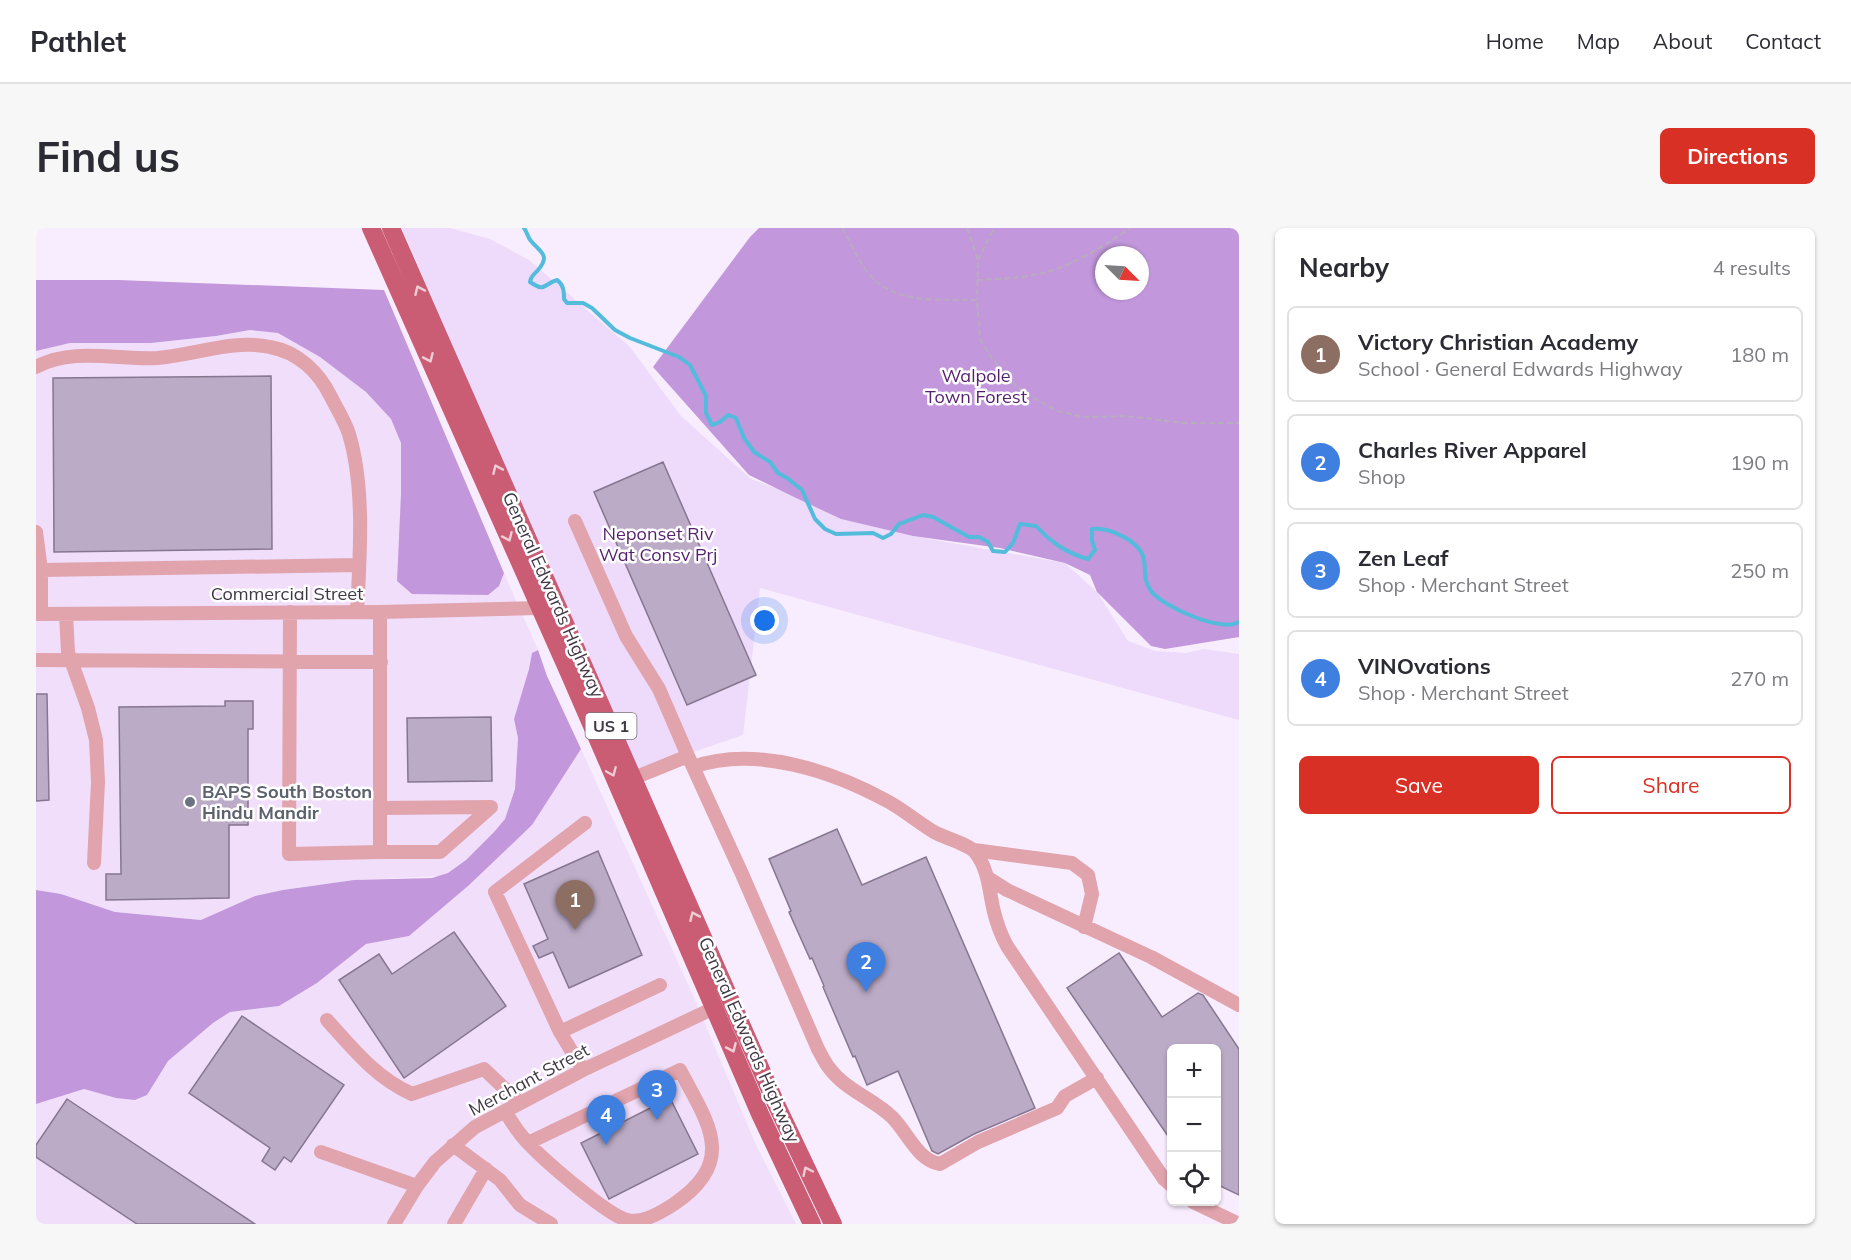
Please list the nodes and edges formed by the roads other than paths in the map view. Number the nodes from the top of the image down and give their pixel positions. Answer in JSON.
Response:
{"nodes":[{"id":1,"x":371,"y":228,"type":"edge"},
{"id":2,"x":391,"y":228,"type":"edge"},
{"id":3,"x":36,"y":366,"type":"edge"},
{"id":4,"x":575,"y":521,"type":"dead end"},
{"id":5,"x":36,"y":532,"type":"edge"},
{"id":6,"x":359,"y":565,"type":"junction"},
{"id":7,"x":41,"y":570,"type":"junction"},
{"id":8,"x":539,"y":608,"type":"junction"},
{"id":9,"x":357,"y":611,"type":"junction"},
{"id":10,"x":290,"y":612,"type":"junction"},
{"id":11,"x":380,"y":612,"type":"junction"},
{"id":12,"x":38,"y":614,"type":"edge"},
{"id":13,"x":66,"y":614,"type":"junction"},
{"id":14,"x":36,"y":660,"type":"edge"},
{"id":15,"x":70,"y":660,"type":"junction"},
{"id":16,"x":290,"y":662,"type":"junction"},
{"id":17,"x":381,"y":662,"type":"junction"},
{"id":18,"x":690,"y":761,"type":"junction"},
{"id":19,"x":634,"y":778,"type":"junction"},
{"id":20,"x":381,"y":808,"type":"junction"},
{"id":21,"x":585,"y":823,"type":"dead end"},
{"id":22,"x":974,"y":850,"type":"junction"},
{"id":23,"x":380,"y":852,"type":"junction"},
{"id":24,"x":94,"y":863,"type":"dead end"},
{"id":25,"x":988,"y":878,"type":"junction"},
{"id":26,"x":1084,"y":927,"type":"junction"},
{"id":27,"x":660,"y":985,"type":"dead end"},
{"id":28,"x":1239,"y":1005,"type":"edge"},
{"id":29,"x":714,"y":1008,"type":"junction"},
{"id":30,"x":327,"y":1020,"type":"dead end"},
{"id":31,"x":560,"y":1032,"type":"junction"},
{"id":32,"x":583,"y":1070,"type":"junction"},
{"id":33,"x":1096,"y":1078,"type":"junction"},
{"id":34,"x":520,"y":1103,"type":"junction"},
{"id":35,"x":506,"y":1111,"type":"junction"},
{"id":36,"x":528,"y":1143,"type":"junction"},
{"id":37,"x":453,"y":1145,"type":"junction"},
{"id":38,"x":321,"y":1152,"type":"dead end"},
{"id":39,"x":486,"y":1169,"type":"junction"},
{"id":40,"x":1167,"y":1182,"type":"edge"},
{"id":41,"x":417,"y":1186,"type":"junction"},
{"id":42,"x":1201,"y":1206,"type":"edge"},
{"id":43,"x":394,"y":1224,"type":"edge"},
{"id":44,"x":454,"y":1224,"type":"edge"},
{"id":45,"x":551,"y":1224,"type":"edge"},
{"id":46,"x":812,"y":1224,"type":"edge"},
{"id":47,"x":833,"y":1224,"type":"edge"},
{"id":48,"x":1239,"y":1224,"type":"edge"}],
"edges":[{"from":1,"to":8,"type":"main road","name":"General Edwards Highway","number":"US 1","one_way":true},
{"from":19,"to":2,"type":"main road","name":"General Edwards Highway","number":"US 1","one_way":true},
{"from":3,"to":6,"type":"street"},
{"from":4,"to":18,"type":"street"},
{"from":5,"to":7,"type":"street"},
{"from":6,"to":7,"type":"street"},
{"from":6,"to":9,"type":"street"},
{"from":7,"to":12,"type":"street"},
{"from":8,"to":11,"type":"street","name":"Commercial Street"},
{"from":8,"to":29,"type":"main road","name":"General Edwards Highway","number":"US 1","one_way":true},
{"from":9,"to":10,"type":"street","name":"Commercial Street"},
{"from":9,"to":11,"type":"street","name":"Commercial Street"},
{"from":10,"to":13,"type":"street","name":"Commercial Street"},
{"from":10,"to":16,"type":"street"},
{"from":11,"to":17,"type":"street"},
{"from":12,"to":13,"type":"street","name":"Commercial Street"},
{"from":13,"to":15,"type":"street"},
{"from":14,"to":15,"type":"street"},
{"from":15,"to":16,"type":"street"},
{"from":15,"to":24,"type":"street"},
{"from":16,"to":17,"type":"street"},
{"from":16,"to":23,"type":"street"},
{"from":17,"to":20,"type":"street"},
{"from":18,"to":19,"type":"street"},
{"from":18,"to":22,"type":"street"},
{"from":18,"to":33,"type":"street"},
{"from":47,"to":19,"type":"main road","name":"General Edwards Highway","number":"US 1","one_way":true},
{"from":20,"to":23,"type":"street"},
{"from":20,"to":23,"type":"street"},
{"from":21,"to":31,"type":"street"},
{"from":22,"to":25,"type":"street"},
{"from":22,"to":26,"type":"street"},
{"from":25,"to":26,"type":"street"},
{"from":25,"to":33,"type":"street"},
{"from":26,"to":28,"type":"street"},
{"from":27,"to":31,"type":"street"},
{"from":29,"to":32,"type":"street","name":"Merchant Street"},
{"from":29,"to":46,"type":"main road","name":"General Edwards Highway","number":"US 1","one_way":true},
{"from":30,"to":34,"type":"street"},
{"from":31,"to":32,"type":"street"},
{"from":32,"to":34,"type":"street","name":"Merchant Street"},
{"from":33,"to":40,"type":"street"},
{"from":34,"to":35,"type":"street","name":"Merchant Street"},
{"from":35,"to":36,"type":"street"},
{"from":35,"to":37,"type":"street","name":"Merchant Street"},
{"from":36,"to":36,"type":"street"},
{"from":37,"to":39,"type":"street"},
{"from":37,"to":41,"type":"street","name":"Merchant Street"},
{"from":38,"to":41,"type":"street"},
{"from":39,"to":44,"type":"street"},
{"from":39,"to":45,"type":"street"},
{"from":41,"to":43,"type":"street","name":"Merchant Street"},
{"from":42,"to":48,"type":"street"}]}
